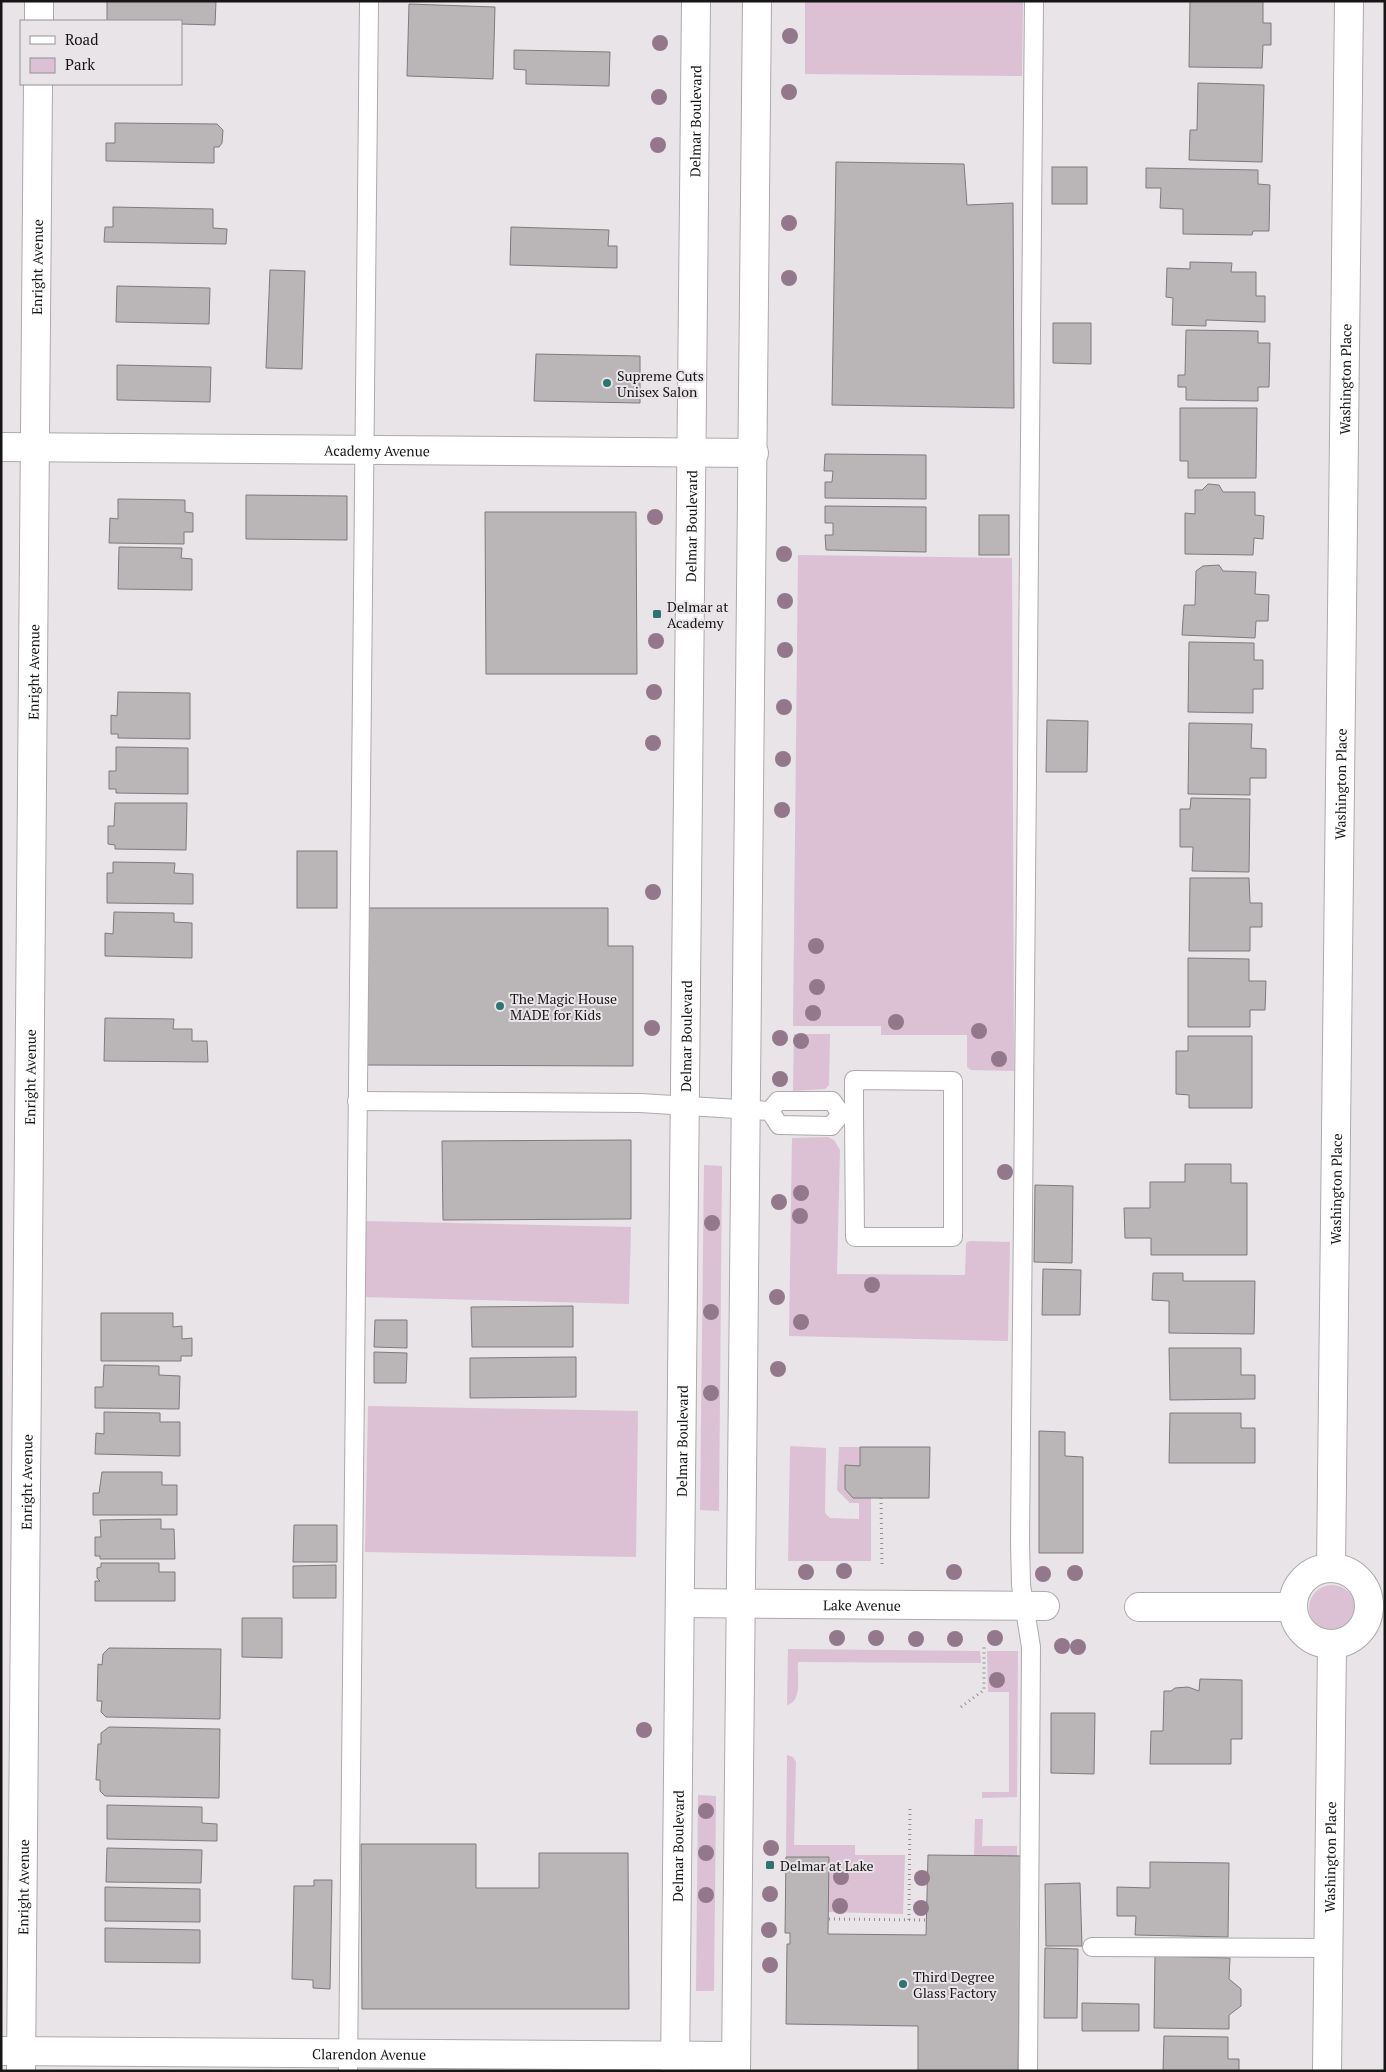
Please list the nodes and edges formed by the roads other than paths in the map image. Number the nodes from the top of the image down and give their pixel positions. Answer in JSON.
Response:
{"nodes":[{"id":1,"x":39,"y":1,"type":"edge"},
{"id":2,"x":369,"y":1,"type":"edge"},
{"id":3,"x":696,"y":1,"type":"edge"},
{"id":4,"x":757,"y":1,"type":"edge"},
{"id":5,"x":1034,"y":1,"type":"edge"},
{"id":6,"x":1348,"y":1,"type":"edge"},
{"id":7,"x":39,"y":20,"type":"edge"},
{"id":8,"x":38,"y":85,"type":"edge"},
{"id":9,"x":1,"y":447,"type":"edge"},
{"id":10,"x":35,"y":448,"type":"junction"},
{"id":11,"x":364,"y":450,"type":"junction"},
{"id":12,"x":692,"y":452,"type":"junction"},
{"id":13,"x":754,"y":453,"type":"junction"},
{"id":14,"x":357,"y":1101,"type":"junction"},
{"id":15,"x":686,"y":1107,"type":"junction"},
{"id":16,"x":759,"y":1111,"type":"junction"},
{"id":17,"x":847,"y":1114,"type":"junction"},
{"id":18,"x":1331,"y":1568,"type":"junction"},
{"id":19,"x":680,"y":1603,"type":"junction"},
{"id":20,"x":742,"y":1604,"type":"junction"},
{"id":21,"x":1035,"y":1606,"type":"junction"},
{"id":22,"x":1139,"y":1607,"type":"dead end"},
{"id":23,"x":1293,"y":1607,"type":"junction"},
{"id":24,"x":1377,"y":1608,"type":"edge"},
{"id":25,"x":1332,"y":1645,"type":"junction"},
{"id":26,"x":1092,"y":1947,"type":"dead end"},
{"id":27,"x":1328,"y":1948,"type":"junction"},
{"id":28,"x":14,"y":2058,"type":"edge"},
{"id":29,"x":348,"y":2063,"type":"edge"},
{"id":30,"x":675,"y":2063,"type":"edge"},
{"id":31,"x":736,"y":2064,"type":"edge"},
{"id":32,"x":1028,"y":2071,"type":"edge"},
{"id":33,"x":1327,"y":2071,"type":"edge"}],
"edges":[{"from":1,"to":7,"type":"street"},
{"from":2,"to":11,"type":"lane"},
{"from":3,"to":12,"type":"street","name":"Delmar Boulevard"},
{"from":4,"to":13,"type":"street"},
{"from":5,"to":21,"type":"lane"},
{"from":6,"to":18,"type":"street","name":"Washington Place"},
{"from":8,"to":10,"type":"street","name":"Enright Avenue"},
{"from":9,"to":10,"type":"street","name":"Academy Avenue"},
{"from":10,"to":11,"type":"street","name":"Academy Avenue"},
{"from":10,"to":28,"type":"street","name":"Enright Avenue"},
{"from":11,"to":12,"type":"street","name":"Academy Avenue"},
{"from":11,"to":14,"type":"lane"},
{"from":12,"to":13,"type":"street","name":"Academy Avenue"},
{"from":12,"to":15,"type":"street","name":"Delmar Boulevard"},
{"from":13,"to":16,"type":"street"},
{"from":14,"to":15,"type":"lane"},
{"from":14,"to":29,"type":"lane"},
{"from":15,"to":16,"type":"lane"},
{"from":15,"to":19,"type":"street","name":"Delmar Boulevard"},
{"from":16,"to":17,"type":"lane"},
{"from":16,"to":17,"type":"lane"},
{"from":16,"to":20,"type":"street"},
{"from":17,"to":17,"type":"lane"},
{"from":18,"to":23,"type":"street"},
{"from":18,"to":24,"type":"street"},
{"from":19,"to":20,"type":"street","name":"Lake Avenue"},
{"from":19,"to":30,"type":"street","name":"Delmar Boulevard"},
{"from":20,"to":21,"type":"street","name":"Lake Avenue"},
{"from":20,"to":31,"type":"street"},
{"from":21,"to":32,"type":"lane"},
{"from":22,"to":23,"type":"street"},
{"from":23,"to":25,"type":"street"},
{"from":24,"to":25,"type":"street"},
{"from":25,"to":27,"type":"street","name":"Washington Place"},
{"from":26,"to":27,"type":"lane"},
{"from":27,"to":33,"type":"street","name":"Washington Place"},
{"from":28,"to":29,"type":"street","name":"Clarendon Avenue"},
{"from":29,"to":30,"type":"street","name":"Clarendon Avenue"},
{"from":30,"to":31,"type":"street","name":"Clarendon Avenue"}]}
